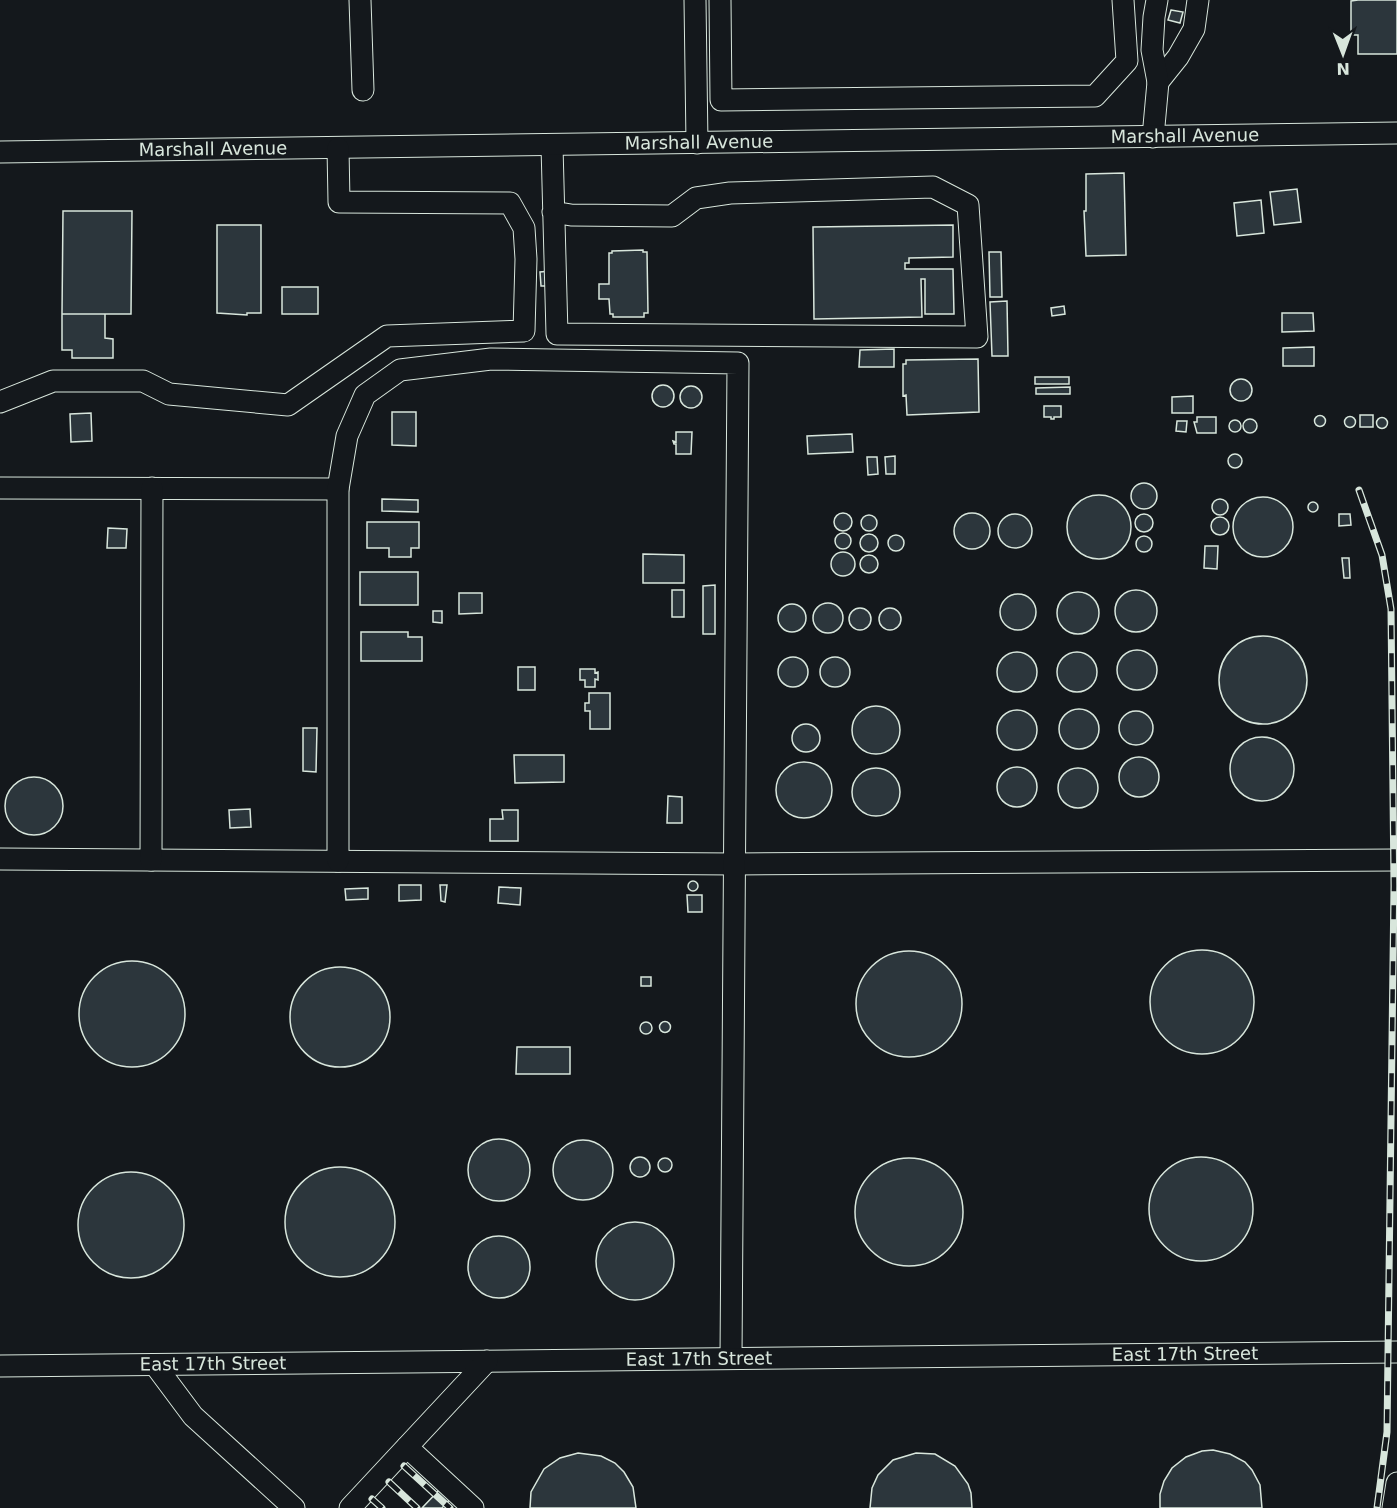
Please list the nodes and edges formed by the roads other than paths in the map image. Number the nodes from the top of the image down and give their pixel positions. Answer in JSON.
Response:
{"nodes":[{"id":1,"x":360,"y":0,"type":"edge"},
{"id":2,"x":695,"y":0,"type":"edge"},
{"id":3,"x":720,"y":0,"type":"edge"},
{"id":4,"x":1124,"y":0,"type":"edge"},
{"id":5,"x":1157,"y":0,"type":"edge"},
{"id":6,"x":1198,"y":0,"type":"edge"},
{"id":7,"x":1158,"y":82,"type":"junction"},
{"id":8,"x":363,"y":90,"type":"dead end"},
{"id":9,"x":1397,"y":133,"type":"edge"},
{"id":10,"x":1153,"y":137,"type":"junction"},
{"id":11,"x":697,"y":143,"type":"junction"},
{"id":12,"x":552,"y":146,"type":"junction"},
{"id":13,"x":338,"y":148,"type":"junction"},
{"id":14,"x":0,"y":152,"type":"edge"},
{"id":15,"x":553,"y":212,"type":"junction"},
{"id":16,"x":524,"y":331,"type":"junction"},
{"id":17,"x":557,"y":334,"type":"junction"},
{"id":18,"x":0,"y":402,"type":"edge"},
{"id":19,"x":0,"y":488,"type":"edge"},
{"id":20,"x":152,"y":488,"type":"junction"},
{"id":21,"x":338,"y":489,"type":"junction"},
{"id":22,"x":0,"y":859,"type":"edge"},
{"id":23,"x":151,"y":860,"type":"junction"},
{"id":24,"x":1397,"y":860,"type":"edge"},
{"id":25,"x":338,"y":861,"type":"junction"},
{"id":26,"x":735,"y":864,"type":"junction"},
{"id":27,"x":1397,"y":1352,"type":"edge"},
{"id":28,"x":731,"y":1358,"type":"junction"},
{"id":29,"x":487,"y":1361,"type":"junction"},
{"id":30,"x":154,"y":1365,"type":"junction"},
{"id":31,"x":0,"y":1366,"type":"edge"},
{"id":32,"x":407,"y":1447,"type":"junction"},
{"id":33,"x":1397,"y":1483,"type":"edge"},
{"id":34,"x":294,"y":1508,"type":"edge"},
{"id":35,"x":350,"y":1508,"type":"edge"},
{"id":36,"x":473,"y":1508,"type":"edge"},
{"id":37,"x":1393,"y":1508,"type":"edge"}],
"edges":[{"from":1,"to":8,"type":"street"},
{"from":2,"to":11,"type":"street"},
{"from":3,"to":4,"type":"street"},
{"from":5,"to":7,"type":"street"},
{"from":6,"to":7,"type":"street"},
{"from":7,"to":10,"type":"street"},
{"from":9,"to":10,"type":"street","name":"Marshall Avenue"},
{"from":10,"to":11,"type":"street","name":"Marshall Avenue"},
{"from":11,"to":12,"type":"street","name":"Marshall Avenue"},
{"from":12,"to":13,"type":"street","name":"Marshall Avenue"},
{"from":12,"to":15,"type":"street"},
{"from":13,"to":14,"type":"street","name":"Marshall Avenue"},
{"from":13,"to":16,"type":"street"},
{"from":15,"to":17,"type":"street"},
{"from":15,"to":17,"type":"street"},
{"from":16,"to":17,"type":"street"},
{"from":16,"to":18,"type":"street"},
{"from":19,"to":20,"type":"street"},
{"from":20,"to":21,"type":"street"},
{"from":20,"to":23,"type":"street"},
{"from":21,"to":25,"type":"street"},
{"from":21,"to":26,"type":"street"},
{"from":22,"to":23,"type":"street"},
{"from":23,"to":25,"type":"street"},
{"from":24,"to":26,"type":"street"},
{"from":25,"to":26,"type":"street"},
{"from":26,"to":28,"type":"street"},
{"from":27,"to":28,"type":"street","name":"East 17th Street"},
{"from":28,"to":29,"type":"street","name":"East 17th Street"},
{"from":29,"to":30,"type":"street","name":"East 17th Street"},
{"from":29,"to":32,"type":"street"},
{"from":30,"to":31,"type":"street","name":"East 17th Street"},
{"from":30,"to":34,"type":"street"},
{"from":32,"to":35,"type":"street"},
{"from":32,"to":36,"type":"street"},
{"from":33,"to":37,"type":"street"}]}
